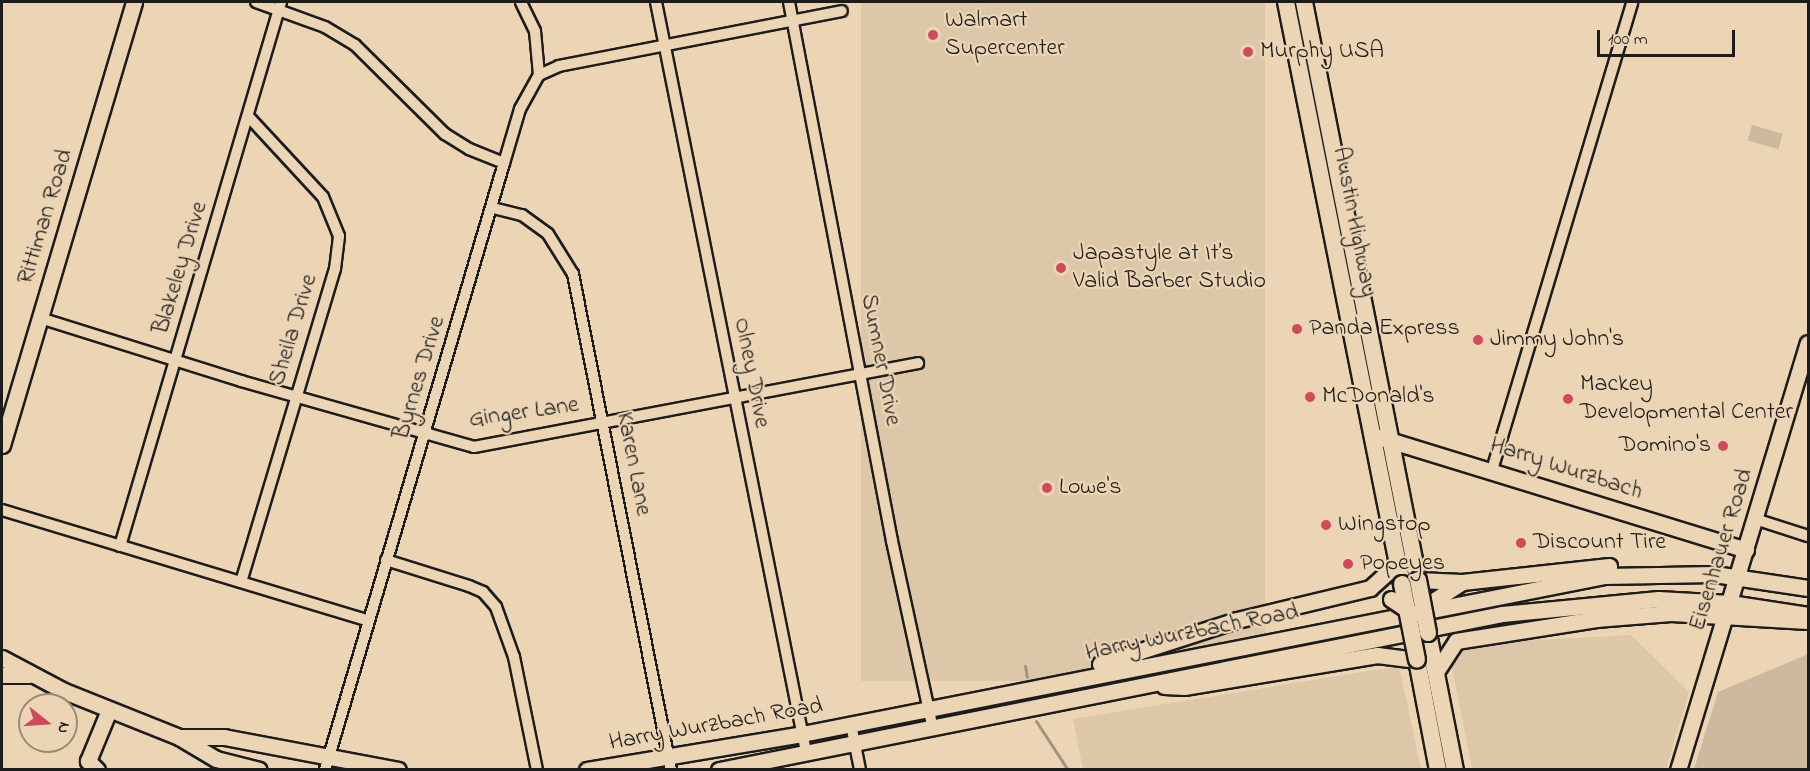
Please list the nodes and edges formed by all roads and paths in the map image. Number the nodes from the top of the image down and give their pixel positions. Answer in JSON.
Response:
{"nodes":[{"id":1,"x":134,"y":2,"type":"edge"},
{"id":2,"x":256,"y":2,"type":"edge"},
{"id":3,"x":521,"y":2,"type":"edge"},
{"id":4,"x":656,"y":2,"type":"edge"},
{"id":5,"x":789,"y":2,"type":"edge"},
{"id":6,"x":1286,"y":2,"type":"edge"},
{"id":7,"x":1304,"y":2,"type":"edge"},
{"id":8,"x":1632,"y":2,"type":"edge"},
{"id":9,"x":280,"y":5,"type":"edge"},
{"id":10,"x":842,"y":11,"type":"dead end"},
{"id":11,"x":793,"y":21,"type":"junction"},
{"id":12,"x":664,"y":46,"type":"junction"},
{"id":13,"x":539,"y":75,"type":"junction"},
{"id":14,"x":249,"y":117,"type":"junction"},
{"id":15,"x":504,"y":163,"type":"junction"},
{"id":16,"x":493,"y":208,"type":"junction"},
{"id":17,"x":40,"y":318,"type":"junction"},
{"id":18,"x":1809,"y":344,"type":"edge"},
{"id":19,"x":175,"y":358,"type":"junction"},
{"id":20,"x":918,"y":363,"type":"dead end"},
{"id":21,"x":861,"y":371,"type":"junction"},
{"id":22,"x":1803,"y":382,"type":"edge"},
{"id":23,"x":296,"y":396,"type":"junction"},
{"id":24,"x":735,"y":398,"type":"junction"},
{"id":25,"x":603,"y":422,"type":"junction"},
{"id":26,"x":4,"y":425,"type":"edge"},
{"id":27,"x":424,"y":435,"type":"junction"},
{"id":28,"x":1372,"y":436,"type":"junction"},
{"id":29,"x":1391,"y":438,"type":"junction"},
{"id":30,"x":2,"y":445,"type":"edge"},
{"id":31,"x":1491,"y":470,"type":"junction"},
{"id":32,"x":2,"y":510,"type":"edge"},
{"id":33,"x":1755,"y":519,"type":"junction"},
{"id":34,"x":1401,"y":537,"type":"junction"},
{"id":35,"x":1809,"y":537,"type":"edge"},
{"id":36,"x":120,"y":546,"type":"junction"},
{"id":37,"x":1746,"y":550,"type":"junction"},
{"id":38,"x":386,"y":560,"type":"junction"},
{"id":39,"x":1398,"y":563,"type":"junction"},
{"id":40,"x":1653,"y":573,"type":"junction"},
{"id":41,"x":1738,"y":576,"type":"junction"},
{"id":42,"x":241,"y":582,"type":"junction"},
{"id":43,"x":1462,"y":582,"type":"junction"},
{"id":44,"x":1370,"y":588,"type":"junction"},
{"id":45,"x":1809,"y":588,"type":"edge"},
{"id":46,"x":1730,"y":603,"type":"junction"},
{"id":47,"x":1417,"y":612,"type":"junction"},
{"id":48,"x":1809,"y":615,"type":"edge"},
{"id":49,"x":1725,"y":618,"type":"junction"},
{"id":50,"x":367,"y":620,"type":"junction"},
{"id":51,"x":1809,"y":621,"type":"edge"},
{"id":52,"x":1456,"y":641,"type":"junction"},
{"id":53,"x":1167,"y":653,"type":"junction"},
{"id":54,"x":1377,"y":656,"type":"junction"},
{"id":55,"x":2,"y":658,"type":"edge"},
{"id":56,"x":1417,"y":660,"type":"junction"},
{"id":57,"x":1436,"y":672,"type":"junction"},
{"id":58,"x":2,"y":675,"type":"edge"},
{"id":59,"x":32,"y":675,"type":"junction"},
{"id":60,"x":1140,"y":685,"type":"junction"},
{"id":61,"x":1085,"y":696,"type":"junction"},
{"id":62,"x":928,"y":708,"type":"junction"},
{"id":63,"x":109,"y":710,"type":"junction"},
{"id":64,"x":851,"y":724,"type":"junction"},
{"id":65,"x":932,"y":725,"type":"junction"},
{"id":66,"x":802,"y":734,"type":"junction"},
{"id":67,"x":179,"y":737,"type":"junction"},
{"id":68,"x":854,"y":742,"type":"junction"},
{"id":69,"x":806,"y":752,"type":"junction"},
{"id":70,"x":670,"y":763,"type":"edge"},
{"id":71,"x":326,"y":764,"type":"edge"},
{"id":72,"x":1447,"y":764,"type":"edge"},
{"id":73,"x":97,"y":770,"type":"edge"},
{"id":74,"x":258,"y":770,"type":"edge"},
{"id":75,"x":398,"y":770,"type":"edge"},
{"id":76,"x":537,"y":770,"type":"edge"},
{"id":77,"x":586,"y":770,"type":"edge"},
{"id":78,"x":719,"y":770,"type":"edge"},
{"id":79,"x":860,"y":770,"type":"edge"},
{"id":80,"x":1678,"y":770,"type":"edge"}],
"edges":[{"from":1,"to":17,"type":"main road","name":"Rittiman Road"},
{"from":2,"to":9,"type":"street"},
{"from":3,"to":13,"type":"street"},
{"from":4,"to":12,"type":"street","name":"Olney Drive"},
{"from":5,"to":11,"type":"street","name":"Sumner Drive"},
{"from":6,"to":28,"type":"main road","name":"Austin Highway"},
{"from":7,"to":29,"type":"main road","name":"Austin Highway"},
{"from":8,"to":31,"type":"street"},
{"from":9,"to":14,"type":"street","name":"Blakeley Drive"},
{"from":9,"to":15,"type":"street"},
{"from":10,"to":11,"type":"street"},
{"from":11,"to":12,"type":"street"},
{"from":11,"to":21,"type":"street","name":"Sumner Drive"},
{"from":12,"to":13,"type":"street"},
{"from":12,"to":24,"type":"street","name":"Olney Drive"},
{"from":13,"to":15,"type":"street","name":"Byrnes Drive"},
{"from":14,"to":19,"type":"street","name":"Blakeley Drive"},
{"from":14,"to":23,"type":"street","name":"Sheila Drive"},
{"from":15,"to":16,"type":"street","name":"Byrnes Drive"},
{"from":16,"to":25,"type":"street","name":"Karen Lane"},
{"from":16,"to":27,"type":"street","name":"Byrnes Drive"},
{"from":17,"to":19,"type":"street","name":"Ginger Lane"},
{"from":17,"to":26,"type":"main road","name":"Rittiman Road"},
{"from":18,"to":22,"type":"main road","name":"Eisenhauer Road"},
{"from":19,"to":23,"type":"street","name":"Ginger Lane"},
{"from":19,"to":36,"type":"street","name":"Blakeley Drive"},
{"from":20,"to":21,"type":"street","name":"Ginger Lane"},
{"from":21,"to":24,"type":"street","name":"Ginger Lane"},
{"from":21,"to":62,"type":"street","name":"Sumner Drive"},
{"from":22,"to":33,"type":"main road","name":"Eisenhauer Road"},
{"from":23,"to":27,"type":"street","name":"Ginger Lane"},
{"from":23,"to":42,"type":"street","name":"Sheila Drive"},
{"from":24,"to":25,"type":"street","name":"Ginger Lane"},
{"from":24,"to":66,"type":"street","name":"Olney Drive"},
{"from":25,"to":27,"type":"street","name":"Ginger Lane"},
{"from":25,"to":70,"type":"street","name":"Karen Lane"},
{"from":26,"to":30,"type":"main road","name":"Rittiman Road"},
{"from":27,"to":38,"type":"street","name":"Byrnes Drive"},
{"from":28,"to":29,"type":"main road","name":"Harry Wurzbach"},
{"from":28,"to":34,"type":"main road","name":"Austin Highway"},
{"from":29,"to":31,"type":"main road","name":"Harry Wurzbach"},
{"from":29,"to":34,"type":"main road","name":"Austin Highway"},
{"from":31,"to":37,"type":"main road","name":"Harry Wurzbach"},
{"from":32,"to":36,"type":"street"},
{"from":33,"to":35,"type":"street"},
{"from":33,"to":37,"type":"main road","name":"Eisenhauer Road"},
{"from":34,"to":39,"type":"main road","name":"Austin Highway"},
{"from":34,"to":47,"type":"main road","name":"Austin Highway"},
{"from":36,"to":42,"type":"street"},
{"from":37,"to":41,"type":"main road","name":"Eisenhauer Road"},
{"from":38,"to":50,"type":"street","name":"Byrnes Drive"},
{"from":38,"to":76,"type":"street"},
{"from":39,"to":44,"type":"main road"},
{"from":39,"to":47,"type":"main road","name":"Austin Highway"},
{"from":40,"to":41,"type":"main road","name":"Harry Wurzbach Road"},
{"from":40,"to":43,"type":"main road"},
{"from":40,"to":53,"type":"main road","name":"Harry Wurzbach Road"},
{"from":41,"to":45,"type":"main road","name":"Harry Wurzbach Road"},
{"from":41,"to":46,"type":"main road","name":"Eisenhauer Road"},
{"from":42,"to":50,"type":"street"},
{"from":43,"to":47,"type":"main road"},
{"from":43,"to":47,"type":"main road"},
{"from":44,"to":47,"type":"main road","bridge":true},
{"from":44,"to":53,"type":"main road"},
{"from":46,"to":48,"type":"main road","name":"Harry Wurzbach Road"},
{"from":46,"to":49,"type":"main road","name":"Eisenhauer Road"},
{"from":46,"to":60,"type":"main road","name":"Harry Wurzbach Road"},
{"from":47,"to":52,"type":"main road"},
{"from":47,"to":54,"type":"main road"},
{"from":47,"to":56,"type":"main road","name":"Austin Highway","bridge":true},
{"from":47,"to":57,"type":"main road","name":"Austin Highway"},
{"from":49,"to":51,"type":"main road"},
{"from":49,"to":52,"type":"main road"},
{"from":49,"to":80,"type":"main road","name":"Eisenhauer Road"},
{"from":50,"to":71,"type":"street","name":"Byrnes Drive"},
{"from":52,"to":57,"type":"main road"},
{"from":53,"to":61,"type":"main road"},
{"from":53,"to":62,"type":"main road","name":"Harry Wurzbach Road"},
{"from":54,"to":56,"type":"main road"},
{"from":54,"to":60,"type":"main road"},
{"from":55,"to":59,"type":"main road"},
{"from":56,"to":72,"type":"main road","name":"Austin Highway"},
{"from":57,"to":72,"type":"main road","name":"Austin Highway"},
{"from":58,"to":59,"type":"main road"},
{"from":59,"to":63,"type":"main road"},
{"from":60,"to":61,"type":"main road","name":"Harry Wurzbach Road"},
{"from":61,"to":65,"type":"main road","name":"Harry Wurzbach Road"},
{"from":62,"to":64,"type":"main road","name":"Harry Wurzbach Road"},
{"from":62,"to":65,"type":"street","name":"Sumner Drive"},
{"from":63,"to":67,"type":"main road"},
{"from":63,"to":73,"type":"main road"},
{"from":64,"to":66,"type":"main road","name":"Harry Wurzbach Road"},
{"from":64,"to":68,"type":"street"},
{"from":65,"to":68,"type":"main road","name":"Harry Wurzbach Road"},
{"from":66,"to":69,"type":"street","name":"Olney Drive"},
{"from":66,"to":70,"type":"main road","name":"Harry Wurzbach Road"},
{"from":67,"to":71,"type":"main road"},
{"from":67,"to":74,"type":"main road"},
{"from":68,"to":69,"type":"main road","name":"Harry Wurzbach Road"},
{"from":68,"to":79,"type":"street"},
{"from":69,"to":78,"type":"main road","name":"Harry Wurzbach Road"},
{"from":70,"to":77,"type":"main road","name":"Harry Wurzbach Road"},
{"from":71,"to":75,"type":"main road"}]}
